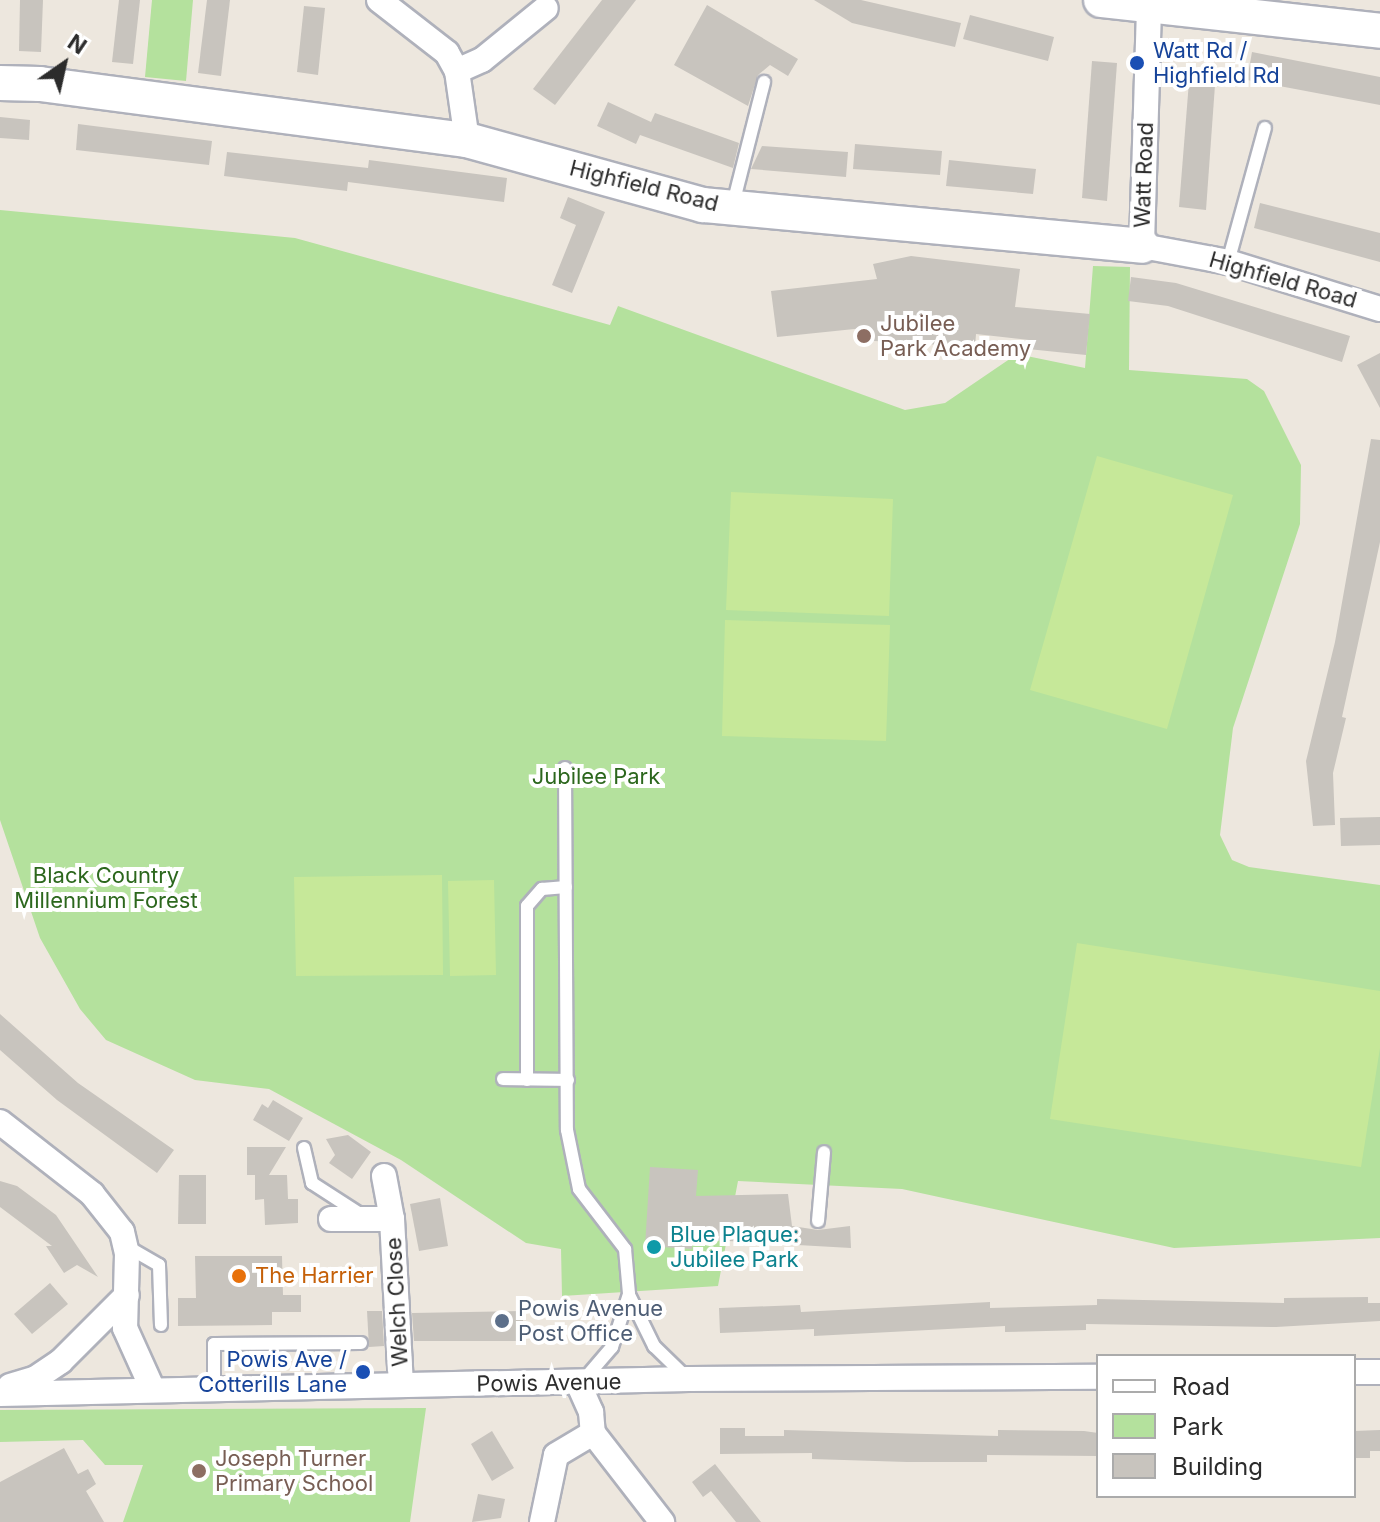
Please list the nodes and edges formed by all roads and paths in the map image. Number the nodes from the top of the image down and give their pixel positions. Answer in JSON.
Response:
{"nodes":[{"id":1,"x":379,"y":0,"type":"edge"},
{"id":2,"x":1101,"y":0,"type":"edge"},
{"id":3,"x":1167,"y":5,"type":"edge"},
{"id":4,"x":546,"y":8,"type":"dead end"},
{"id":5,"x":1380,"y":31,"type":"edge"},
{"id":6,"x":457,"y":71,"type":"junction"},
{"id":7,"x":764,"y":82,"type":"dead end"},
{"id":8,"x":0,"y":83,"type":"edge"},
{"id":9,"x":1265,"y":128,"type":"dead end"},
{"id":10,"x":467,"y":140,"type":"junction"},
{"id":11,"x":733,"y":208,"type":"junction"},
{"id":12,"x":1142,"y":246,"type":"junction"},
{"id":13,"x":1228,"y":262,"type":"junction"},
{"id":14,"x":1380,"y":309,"type":"edge"},
{"id":15,"x":565,"y":768,"type":"dead end"},
{"id":16,"x":566,"y":887,"type":"junction"},
{"id":17,"x":503,"y":1079,"type":"dead end"},
{"id":18,"x":527,"y":1080,"type":"junction"},
{"id":19,"x":568,"y":1080,"type":"junction"},
{"id":20,"x":6,"y":1130,"type":"edge"},
{"id":21,"x":304,"y":1148,"type":"dead end"},
{"id":22,"x":824,"y":1152,"type":"dead end"},
{"id":23,"x":384,"y":1176,"type":"dead end"},
{"id":24,"x":331,"y":1219,"type":"dead end"},
{"id":25,"x":366,"y":1219,"type":"junction"},
{"id":26,"x":392,"y":1219,"type":"junction"},
{"id":27,"x":818,"y":1221,"type":"dead end"},
{"id":28,"x":126,"y":1246,"type":"junction"},
{"id":29,"x":629,"y":1294,"type":"junction"},
{"id":30,"x":127,"y":1295,"type":"junction"},
{"id":31,"x":161,"y":1325,"type":"dead end"},
{"id":32,"x":361,"y":1343,"type":"dead end"},
{"id":33,"x":1356,"y":1372,"type":"edge"},
{"id":34,"x":1380,"y":1372,"type":"edge"},
{"id":35,"x":1096,"y":1377,"type":"edge"},
{"id":36,"x":689,"y":1379,"type":"junction"},
{"id":37,"x":401,"y":1385,"type":"junction"},
{"id":38,"x":579,"y":1385,"type":"junction"},
{"id":39,"x":214,"y":1388,"type":"junction"},
{"id":40,"x":153,"y":1390,"type":"junction"},
{"id":41,"x":0,"y":1391,"type":"edge"},
{"id":42,"x":593,"y":1433,"type":"junction"},
{"id":43,"x":542,"y":1522,"type":"edge"},
{"id":44,"x":662,"y":1522,"type":"edge"}],
"edges":[{"from":1,"to":6,"type":"street"},
{"from":2,"to":3,"type":"street"},
{"from":3,"to":5,"type":"street"},
{"from":3,"to":12,"type":"street","name":"Watt Road"},
{"from":4,"to":6,"type":"street"},
{"from":6,"to":10,"type":"street"},
{"from":7,"to":11,"type":"lane"},
{"from":8,"to":10,"type":"street","name":"Highfield Road"},
{"from":9,"to":13,"type":"lane"},
{"from":10,"to":11,"type":"street","name":"Highfield Road"},
{"from":11,"to":12,"type":"street","name":"Highfield Road"},
{"from":12,"to":13,"type":"street","name":"Highfield Road"},
{"from":13,"to":14,"type":"street","name":"Highfield Road"},
{"from":15,"to":16,"type":"lane"},
{"from":16,"to":18,"type":"lane"},
{"from":16,"to":19,"type":"lane"},
{"from":17,"to":18,"type":"lane"},
{"from":18,"to":19,"type":"lane"},
{"from":19,"to":29,"type":"lane"},
{"from":20,"to":28,"type":"street"},
{"from":21,"to":25,"type":"lane"},
{"from":22,"to":27,"type":"lane"},
{"from":23,"to":26,"type":"street","name":"Welch Close"},
{"from":24,"to":25,"type":"street","name":"Welch Close"},
{"from":25,"to":26,"type":"street","name":"Welch Close"},
{"from":26,"to":37,"type":"street","name":"Welch Close"},
{"from":28,"to":30,"type":"street"},
{"from":28,"to":31,"type":"lane"},
{"from":29,"to":36,"type":"lane"},
{"from":29,"to":38,"type":"lane"},
{"from":30,"to":40,"type":"street"},
{"from":30,"to":41,"type":"street"},
{"from":32,"to":39,"type":"lane"},
{"from":33,"to":34,"type":"street"},
{"from":35,"to":36,"type":"street","name":"Powis Avenue"},
{"from":36,"to":38,"type":"street","name":"Powis Avenue"},
{"from":37,"to":38,"type":"street","name":"Powis Avenue"},
{"from":37,"to":39,"type":"street","name":"Powis Avenue"},
{"from":38,"to":42,"type":"street"},
{"from":39,"to":40,"type":"street","name":"Powis Avenue"},
{"from":40,"to":41,"type":"street","name":"Powis Avenue"},
{"from":42,"to":43,"type":"street"},
{"from":42,"to":44,"type":"street"}]}
